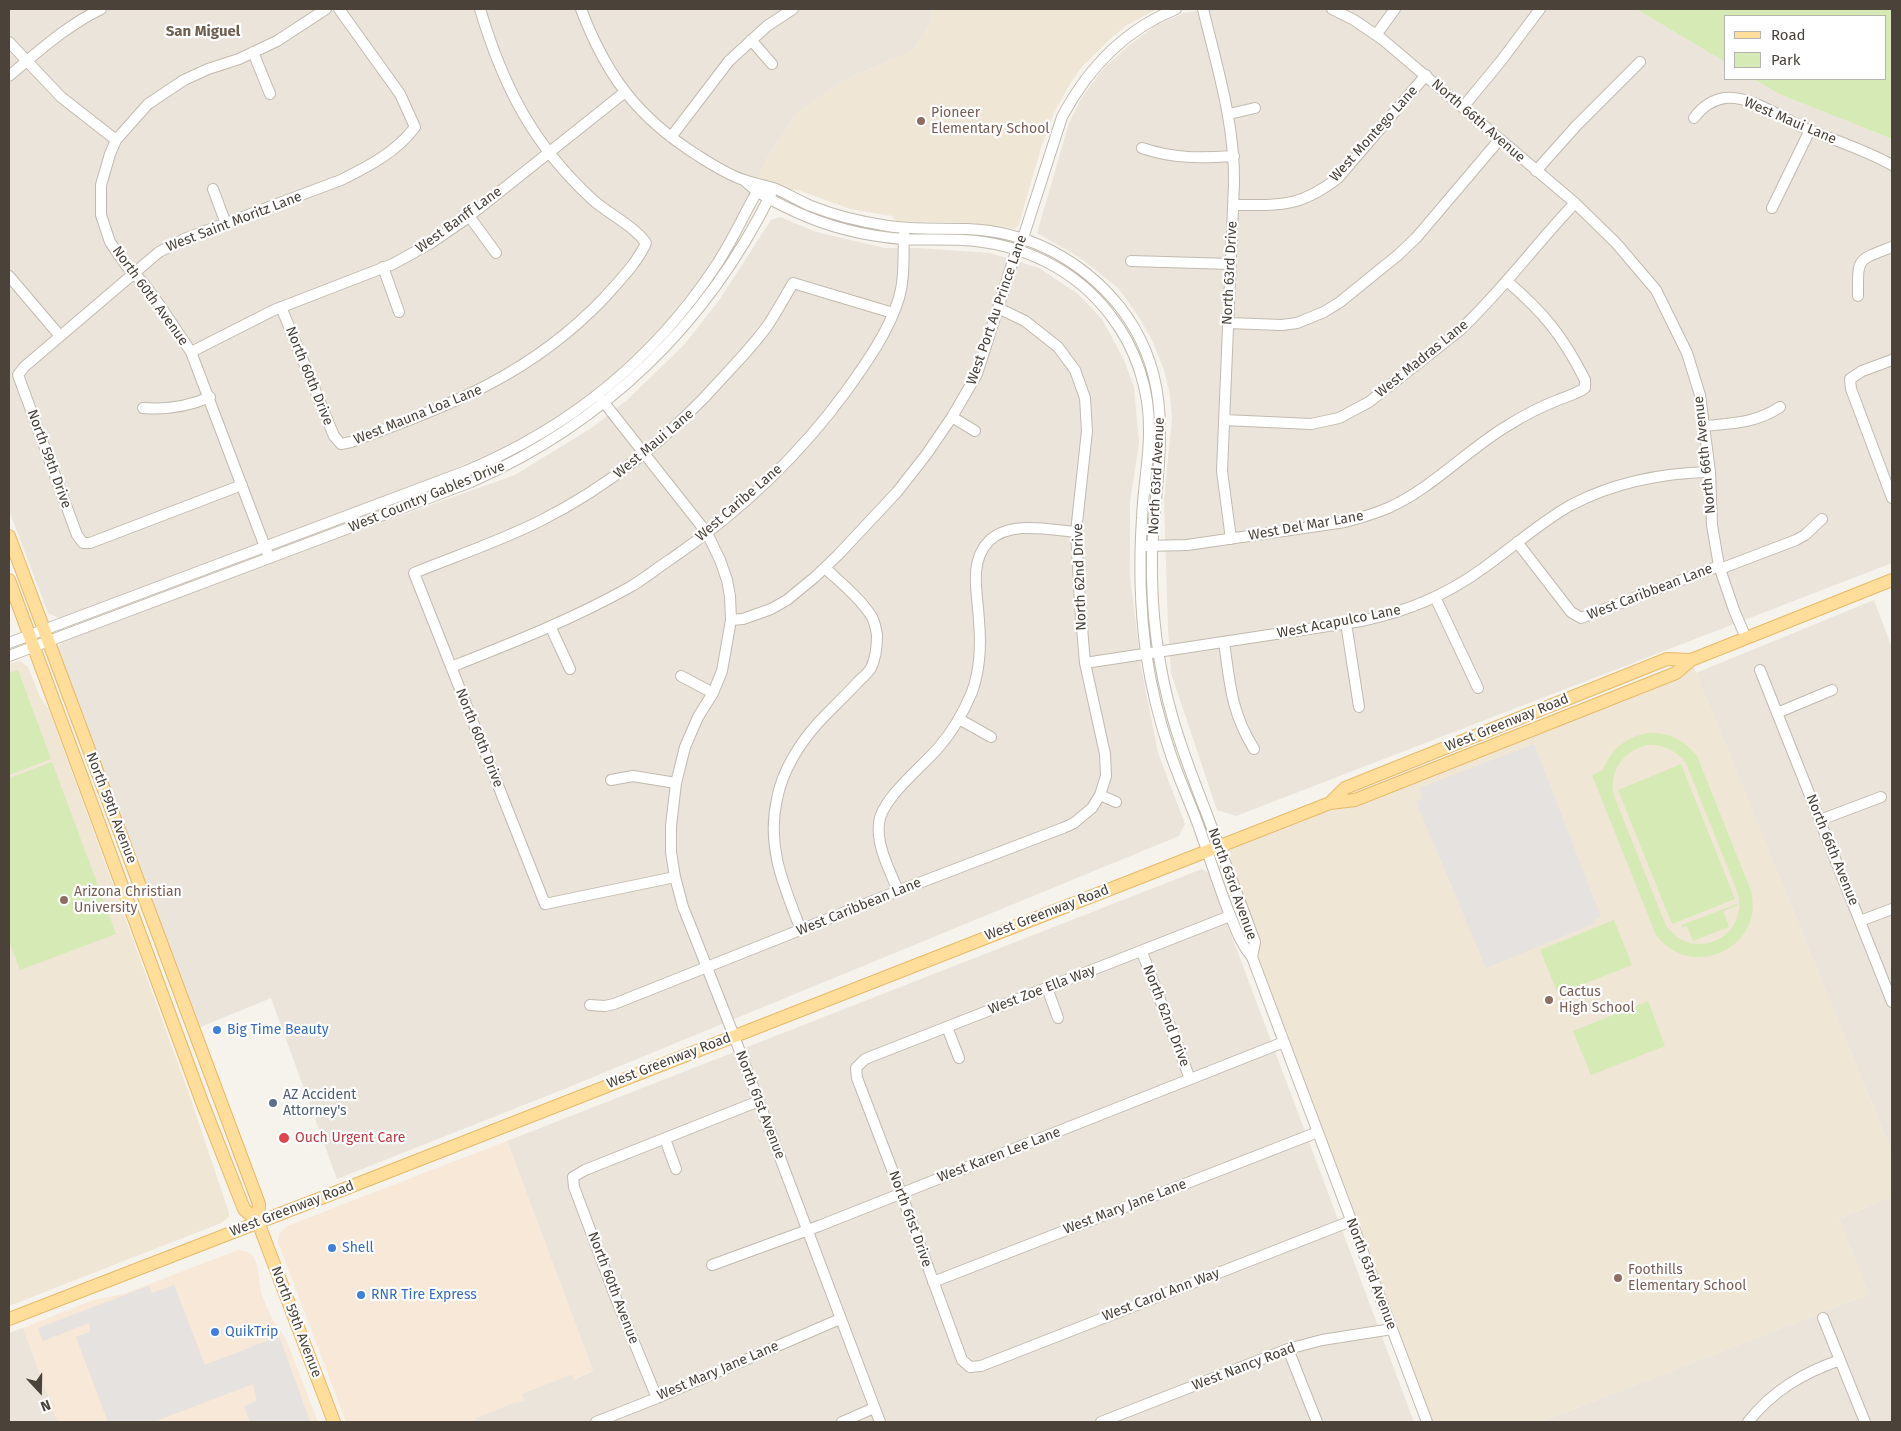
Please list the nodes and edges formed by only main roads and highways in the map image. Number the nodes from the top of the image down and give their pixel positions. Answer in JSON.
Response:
{"nodes":[{"id":1,"x":9,"y":536,"type":"edge"},
{"id":2,"x":9,"y":580,"type":"edge"},
{"id":3,"x":1892,"y":580,"type":"edge"},
{"id":4,"x":1691,"y":660,"type":"junction"},
{"id":5,"x":1515,"y":720,"type":"junction"},
{"id":6,"x":1515,"y":736,"type":"junction"},
{"id":7,"x":1330,"y":803,"type":"junction"},
{"id":8,"x":205,"y":1060,"type":"junction"},
{"id":9,"x":189,"y":1067,"type":"junction"},
{"id":10,"x":230,"y":1125,"type":"junction"},
{"id":11,"x":214,"y":1132,"type":"junction"},
{"id":12,"x":258,"y":1222,"type":"junction"},
{"id":13,"x":9,"y":1319,"type":"edge"},
{"id":14,"x":334,"y":1422,"type":"edge"}],
"edges":[{"from":1,"to":8,"type":"main road","name":"North 59th Avenue"},
{"from":2,"to":9,"type":"main road","name":"North 59th Avenue"},
{"from":3,"to":4,"type":"main road","name":"West Greenway Road"},
{"from":4,"to":5,"type":"main road","name":"West Greenway Road"},
{"from":4,"to":6,"type":"main road","name":"West Greenway Road"},
{"from":5,"to":6,"type":"main road"},
{"from":5,"to":7,"type":"main road","name":"West Greenway Road"},
{"from":6,"to":7,"type":"main road","name":"West Greenway Road"},
{"from":7,"to":12,"type":"main road","name":"West Greenway Road"},
{"from":8,"to":9,"type":"main road"},
{"from":8,"to":10,"type":"main road","name":"North 59th Avenue"},
{"from":9,"to":11,"type":"main road","name":"North 59th Avenue"},
{"from":10,"to":11,"type":"main road"},
{"from":10,"to":12,"type":"main road","name":"North 59th Avenue"},
{"from":11,"to":12,"type":"main road","name":"North 59th Avenue"},
{"from":12,"to":13,"type":"main road","name":"West Greenway Road"},
{"from":12,"to":14,"type":"main road","name":"North 59th Avenue"}]}
